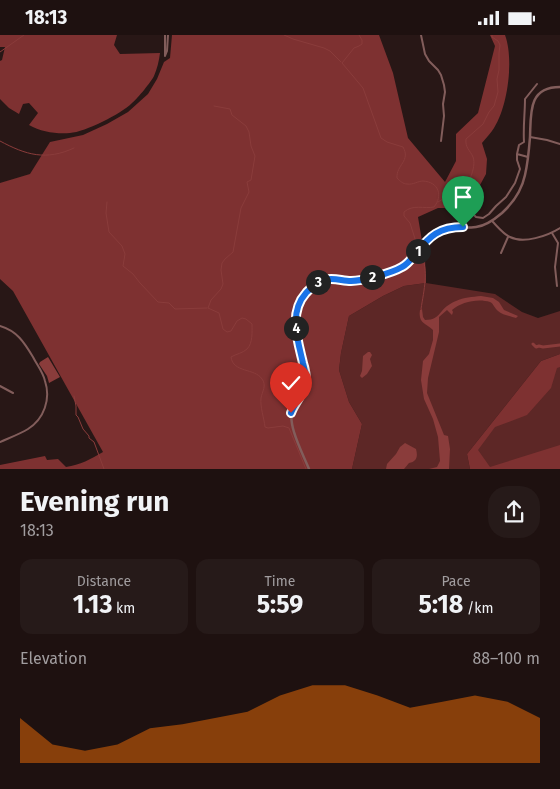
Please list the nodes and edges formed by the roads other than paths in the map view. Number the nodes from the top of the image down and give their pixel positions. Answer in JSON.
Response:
{"nodes":[{"id":1,"x":167,"y":35,"type":"edge"},
{"id":2,"x":421,"y":35,"type":"edge"},
{"id":3,"x":537,"y":84,"type":"dead end"},
{"id":4,"x":560,"y":87,"type":"edge"},
{"id":5,"x":530,"y":137,"type":"junction"},
{"id":6,"x":441,"y":141,"type":"dead end"},
{"id":7,"x":560,"y":144,"type":"edge"},
{"id":8,"x":517,"y":154,"type":"junction"},
{"id":9,"x":528,"y":157,"type":"junction"},
{"id":10,"x":471,"y":212,"type":"dead end"},
{"id":11,"x":492,"y":221,"type":"junction"},
{"id":12,"x":560,"y":228,"type":"edge"},
{"id":13,"x":552,"y":233,"type":"junction"},
{"id":14,"x":509,"y":237,"type":"junction"},
{"id":15,"x":501,"y":253,"type":"dead end"},
{"id":16,"x":556,"y":286,"type":"dead end"},
{"id":17,"x":0,"y":325,"type":"edge"},
{"id":18,"x":0,"y":386,"type":"edge"},
{"id":19,"x":13,"y":393,"type":"dead end"},
{"id":20,"x":0,"y":442,"type":"edge"},
{"id":21,"x":309,"y":469,"type":"edge"}],
"edges":[{"from":1,"to":1,"type":"street"},
{"from":2,"to":6,"type":"street"},
{"from":3,"to":8,"type":"street"},
{"from":4,"to":5,"type":"street"},
{"from":5,"to":7,"type":"street"},
{"from":5,"to":9,"type":"street"},
{"from":8,"to":9,"type":"street"},
{"from":8,"to":10,"type":"street"},
{"from":9,"to":11,"type":"street"},
{"from":11,"to":14,"type":"street"},
{"from":11,"to":21,"type":"street"},
{"from":12,"to":13,"type":"street"},
{"from":13,"to":14,"type":"street"},
{"from":13,"to":16,"type":"street"},
{"from":14,"to":15,"type":"street"},
{"from":17,"to":20,"type":"street"},
{"from":18,"to":19,"type":"street"}]}
